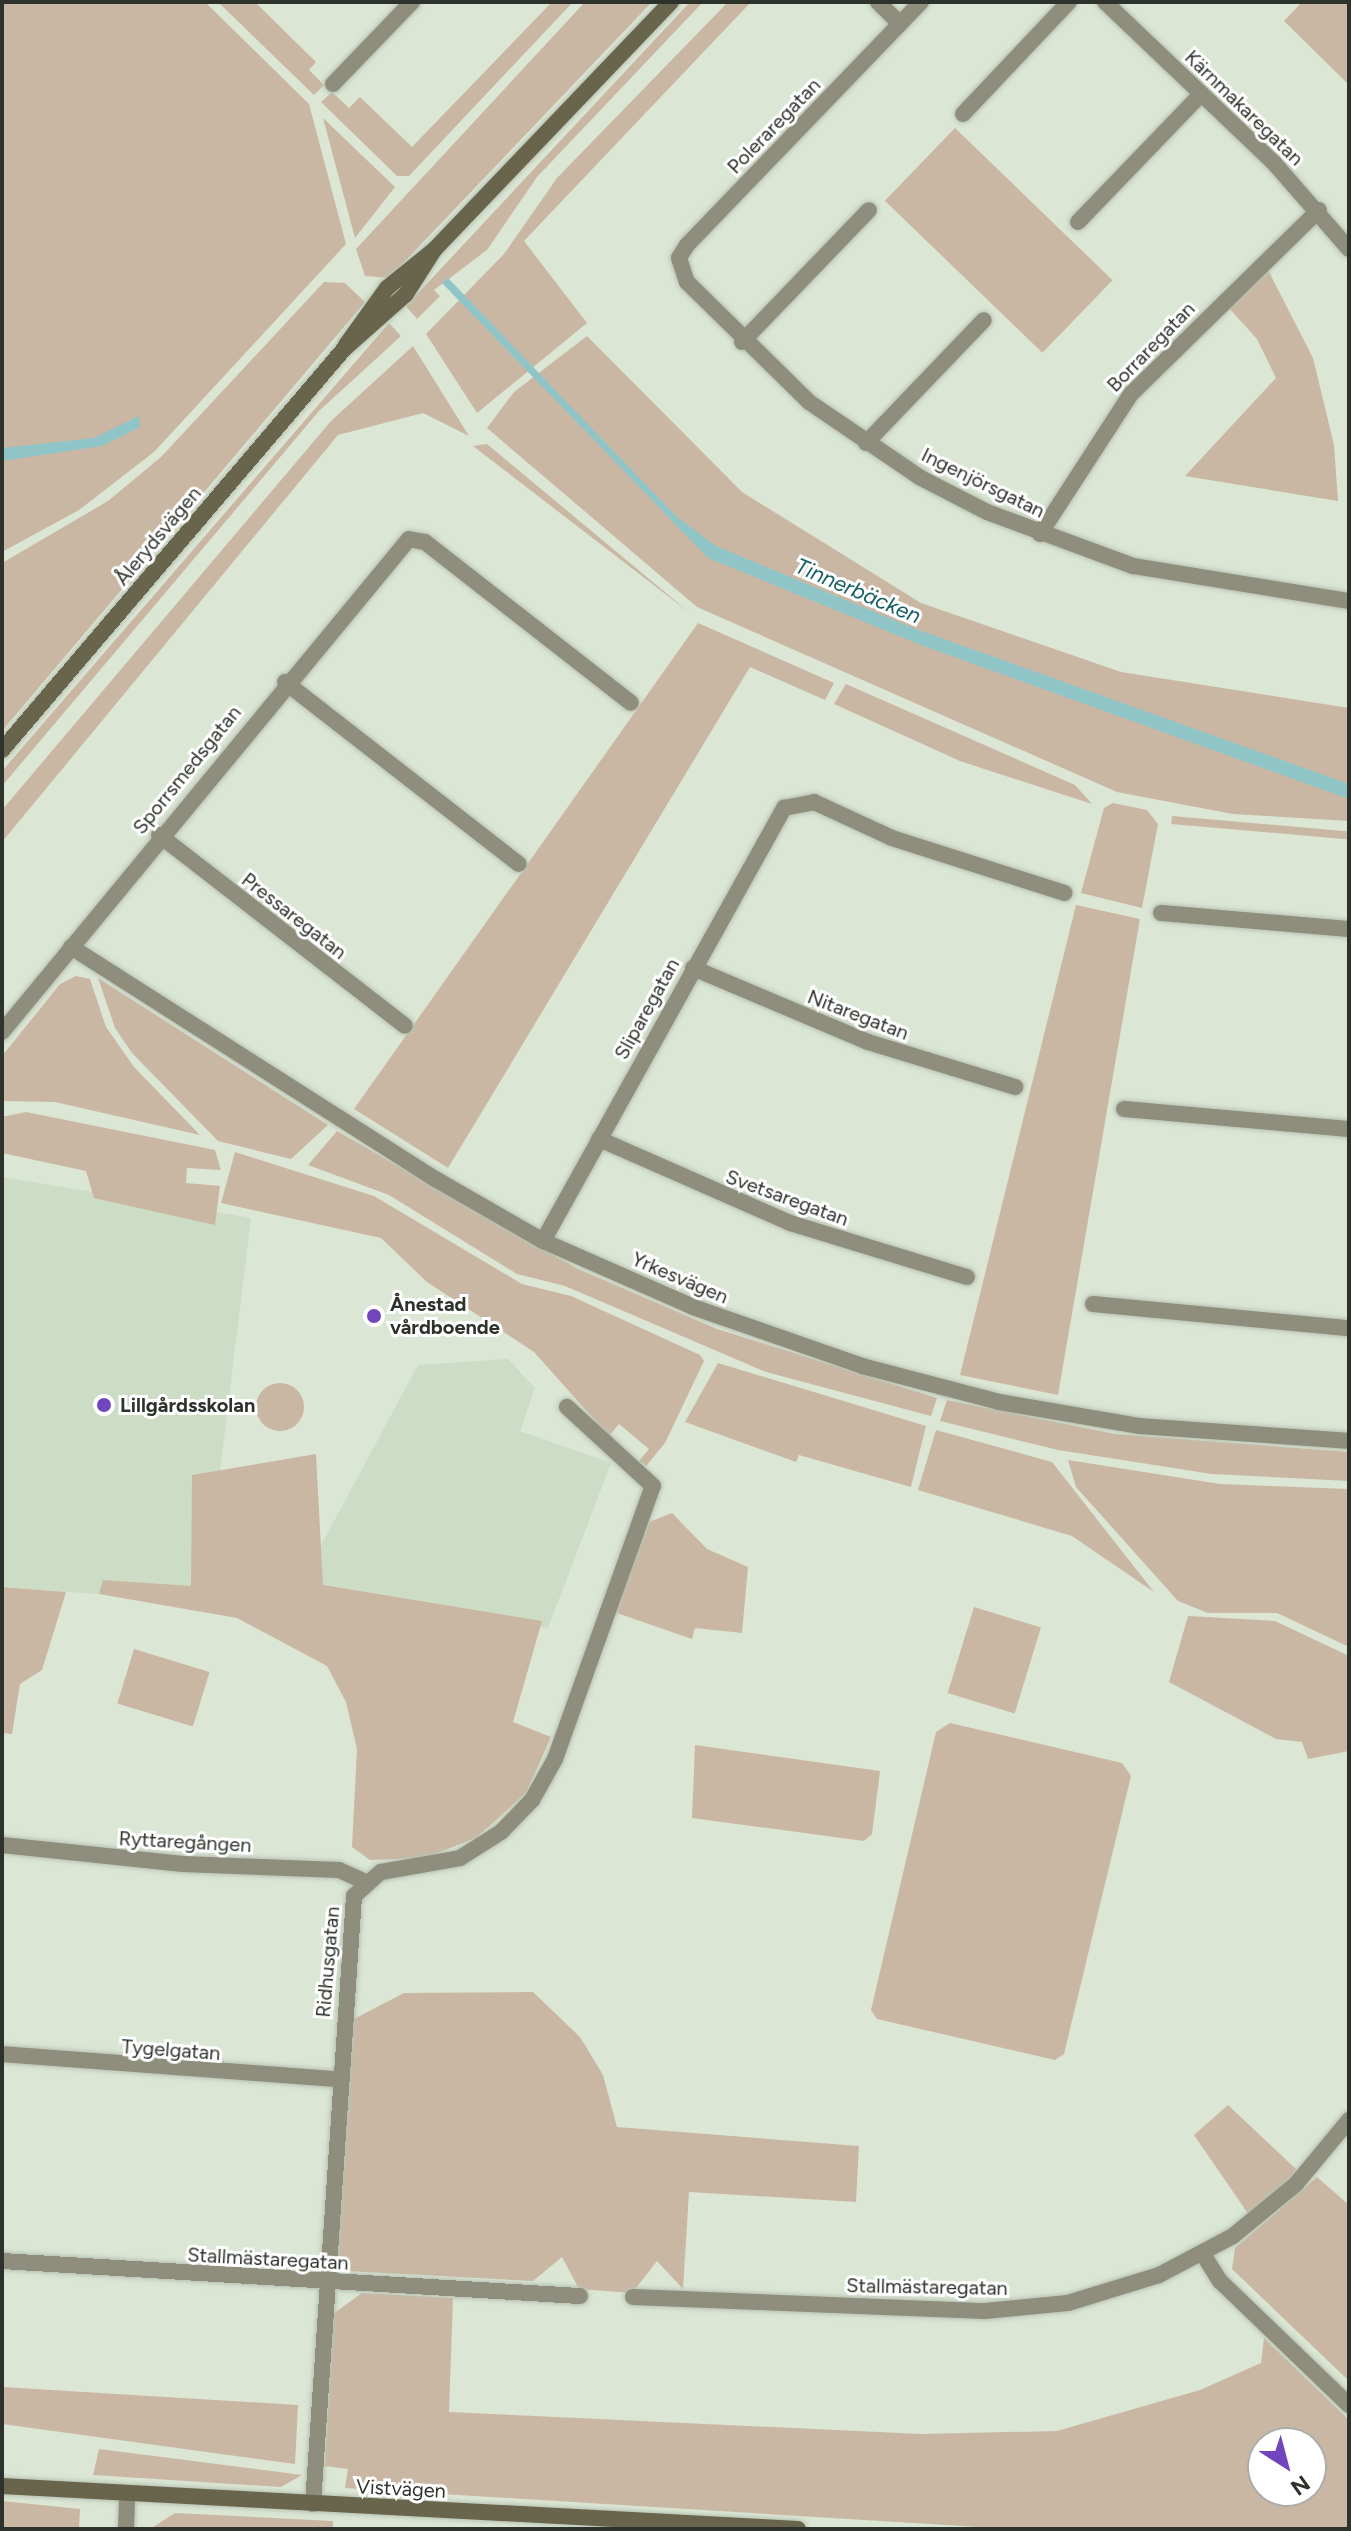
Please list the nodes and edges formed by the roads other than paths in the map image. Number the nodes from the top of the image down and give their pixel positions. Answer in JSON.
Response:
{"nodes":[{"id":1,"x":412,"y":2,"type":"edge"},
{"id":2,"x":671,"y":2,"type":"edge"},
{"id":3,"x":878,"y":2,"type":"edge"},
{"id":4,"x":921,"y":2,"type":"edge"},
{"id":5,"x":1069,"y":2,"type":"edge"},
{"id":6,"x":1105,"y":2,"type":"edge"},
{"id":7,"x":900,"y":24,"type":"junction"},
{"id":8,"x":333,"y":84,"type":"dead end"},
{"id":9,"x":1201,"y":94,"type":"junction"},
{"id":10,"x":963,"y":114,"type":"dead end"},
{"id":11,"x":869,"y":210,"type":"dead end"},
{"id":12,"x":1319,"y":210,"type":"junction"},
{"id":13,"x":1078,"y":222,"type":"dead end"},
{"id":14,"x":1349,"y":249,"type":"edge"},
{"id":15,"x":679,"y":258,"type":"joint"},
{"id":16,"x":984,"y":320,"type":"dead end"},
{"id":17,"x":742,"y":342,"type":"junction"},
{"id":18,"x":866,"y":443,"type":"junction"},
{"id":19,"x":1040,"y":534,"type":"junction"},
{"id":20,"x":1349,"y":601,"type":"edge"},
{"id":21,"x":285,"y":682,"type":"junction"},
{"id":22,"x":631,"y":703,"type":"dead end"},
{"id":23,"x":2,"y":750,"type":"edge"},
{"id":24,"x":159,"y":835,"type":"junction"},
{"id":25,"x":519,"y":864,"type":"dead end"},
{"id":26,"x":1064,"y":893,"type":"dead end"},
{"id":27,"x":1161,"y":913,"type":"dead end"},
{"id":28,"x":1349,"y":929,"type":"edge"},
{"id":29,"x":71,"y":947,"type":"junction"},
{"id":30,"x":693,"y":968,"type":"junction"},
{"id":31,"x":405,"y":1026,"type":"dead end"},
{"id":32,"x":2,"y":1032,"type":"edge"},
{"id":33,"x":1015,"y":1087,"type":"dead end"},
{"id":34,"x":1124,"y":1109,"type":"dead end"},
{"id":35,"x":1349,"y":1129,"type":"edge"},
{"id":36,"x":599,"y":1139,"type":"junction"},
{"id":37,"x":543,"y":1241,"type":"junction"},
{"id":38,"x":967,"y":1277,"type":"dead end"},
{"id":39,"x":1093,"y":1304,"type":"dead end"},
{"id":40,"x":1349,"y":1328,"type":"edge"},
{"id":41,"x":567,"y":1407,"type":"dead end"},
{"id":42,"x":1349,"y":1441,"type":"edge"},
{"id":43,"x":2,"y":1845,"type":"edge"},
{"id":44,"x":364,"y":1881,"type":"junction"},
{"id":45,"x":2,"y":2054,"type":"edge"},
{"id":46,"x":338,"y":2079,"type":"junction"},
{"id":47,"x":1349,"y":2120,"type":"edge"},
{"id":48,"x":1203,"y":2254,"type":"junction"},
{"id":49,"x":2,"y":2261,"type":"edge"},
{"id":50,"x":323,"y":2281,"type":"junction"},
{"id":51,"x":580,"y":2296,"type":"dead end"},
{"id":52,"x":633,"y":2297,"type":"dead end"},
{"id":53,"x":1349,"y":2405,"type":"edge"},
{"id":54,"x":2,"y":2486,"type":"edge"},
{"id":55,"x":127,"y":2495,"type":"junction"},
{"id":56,"x":313,"y":2504,"type":"junction"},
{"id":57,"x":126,"y":2529,"type":"edge"},
{"id":58,"x":798,"y":2529,"type":"edge"}],
"edges":[{"from":1,"to":8,"type":"street"},
{"from":2,"to":23,"type":"main road","name":"Ålerydsvägen"},
{"from":3,"to":7,"type":"street"},
{"from":4,"to":7,"type":"street","name":"Poleraregatan"},
{"from":5,"to":10,"type":"street"},
{"from":6,"to":9,"type":"street","name":"Kärnmakaregatan"},
{"from":7,"to":15,"type":"street","name":"Poleraregatan"},
{"from":9,"to":12,"type":"street","name":"Kärnmakaregatan"},
{"from":9,"to":13,"type":"street"},
{"from":11,"to":17,"type":"street"},
{"from":12,"to":14,"type":"street","name":"Kärnmakaregatan"},
{"from":12,"to":19,"type":"street","name":"Borraregatan"},
{"from":15,"to":17,"type":"street","name":"Ingenjörsgatan"},
{"from":16,"to":18,"type":"street"},
{"from":17,"to":18,"type":"street","name":"Ingenjörsgatan"},
{"from":18,"to":19,"type":"street","name":"Ingenjörsgatan"},
{"from":19,"to":20,"type":"street","name":"Ingenjörsgatan"},
{"from":21,"to":22,"type":"street","name":"Sporrsmedsgatan"},
{"from":21,"to":24,"type":"street","name":"Sporrsmedsgatan"},
{"from":21,"to":25,"type":"street"},
{"from":24,"to":29,"type":"street","name":"Sporrsmedsgatan"},
{"from":24,"to":31,"type":"street","name":"Pressaregatan"},
{"from":26,"to":30,"type":"street","name":"Sliparegatan"},
{"from":27,"to":28,"type":"street"},
{"from":29,"to":32,"type":"street","name":"Sporrsmedsgatan"},
{"from":29,"to":37,"type":"street","name":"Yrkesvägen"},
{"from":30,"to":33,"type":"street","name":"Nitaregatan"},
{"from":30,"to":36,"type":"street","name":"Sliparegatan"},
{"from":34,"to":35,"type":"street"},
{"from":36,"to":37,"type":"street","name":"Sliparegatan"},
{"from":36,"to":38,"type":"street","name":"Svetsaregatan"},
{"from":37,"to":42,"type":"street","name":"Yrkesvägen"},
{"from":39,"to":40,"type":"street"},
{"from":41,"to":44,"type":"street"},
{"from":43,"to":44,"type":"street","name":"Ryttaregången"},
{"from":44,"to":46,"type":"street","name":"Ridhusgatan"},
{"from":45,"to":46,"type":"street","name":"Tygelgatan"},
{"from":46,"to":50,"type":"street","name":"Ridhusgatan"},
{"from":47,"to":48,"type":"street","name":"Stallmästaregatan"},
{"from":48,"to":52,"type":"street","name":"Stallmästaregatan"},
{"from":48,"to":53,"type":"street"},
{"from":49,"to":50,"type":"street","name":"Stallmästaregatan"},
{"from":50,"to":51,"type":"street","name":"Stallmästaregatan"},
{"from":50,"to":56,"type":"street","name":"Ridhusgatan"},
{"from":54,"to":55,"type":"main road","name":"Vistvägen"},
{"from":55,"to":56,"type":"main road","name":"Vistvägen"},
{"from":55,"to":57,"type":"street"},
{"from":56,"to":58,"type":"main road","name":"Vistvägen"}]}
